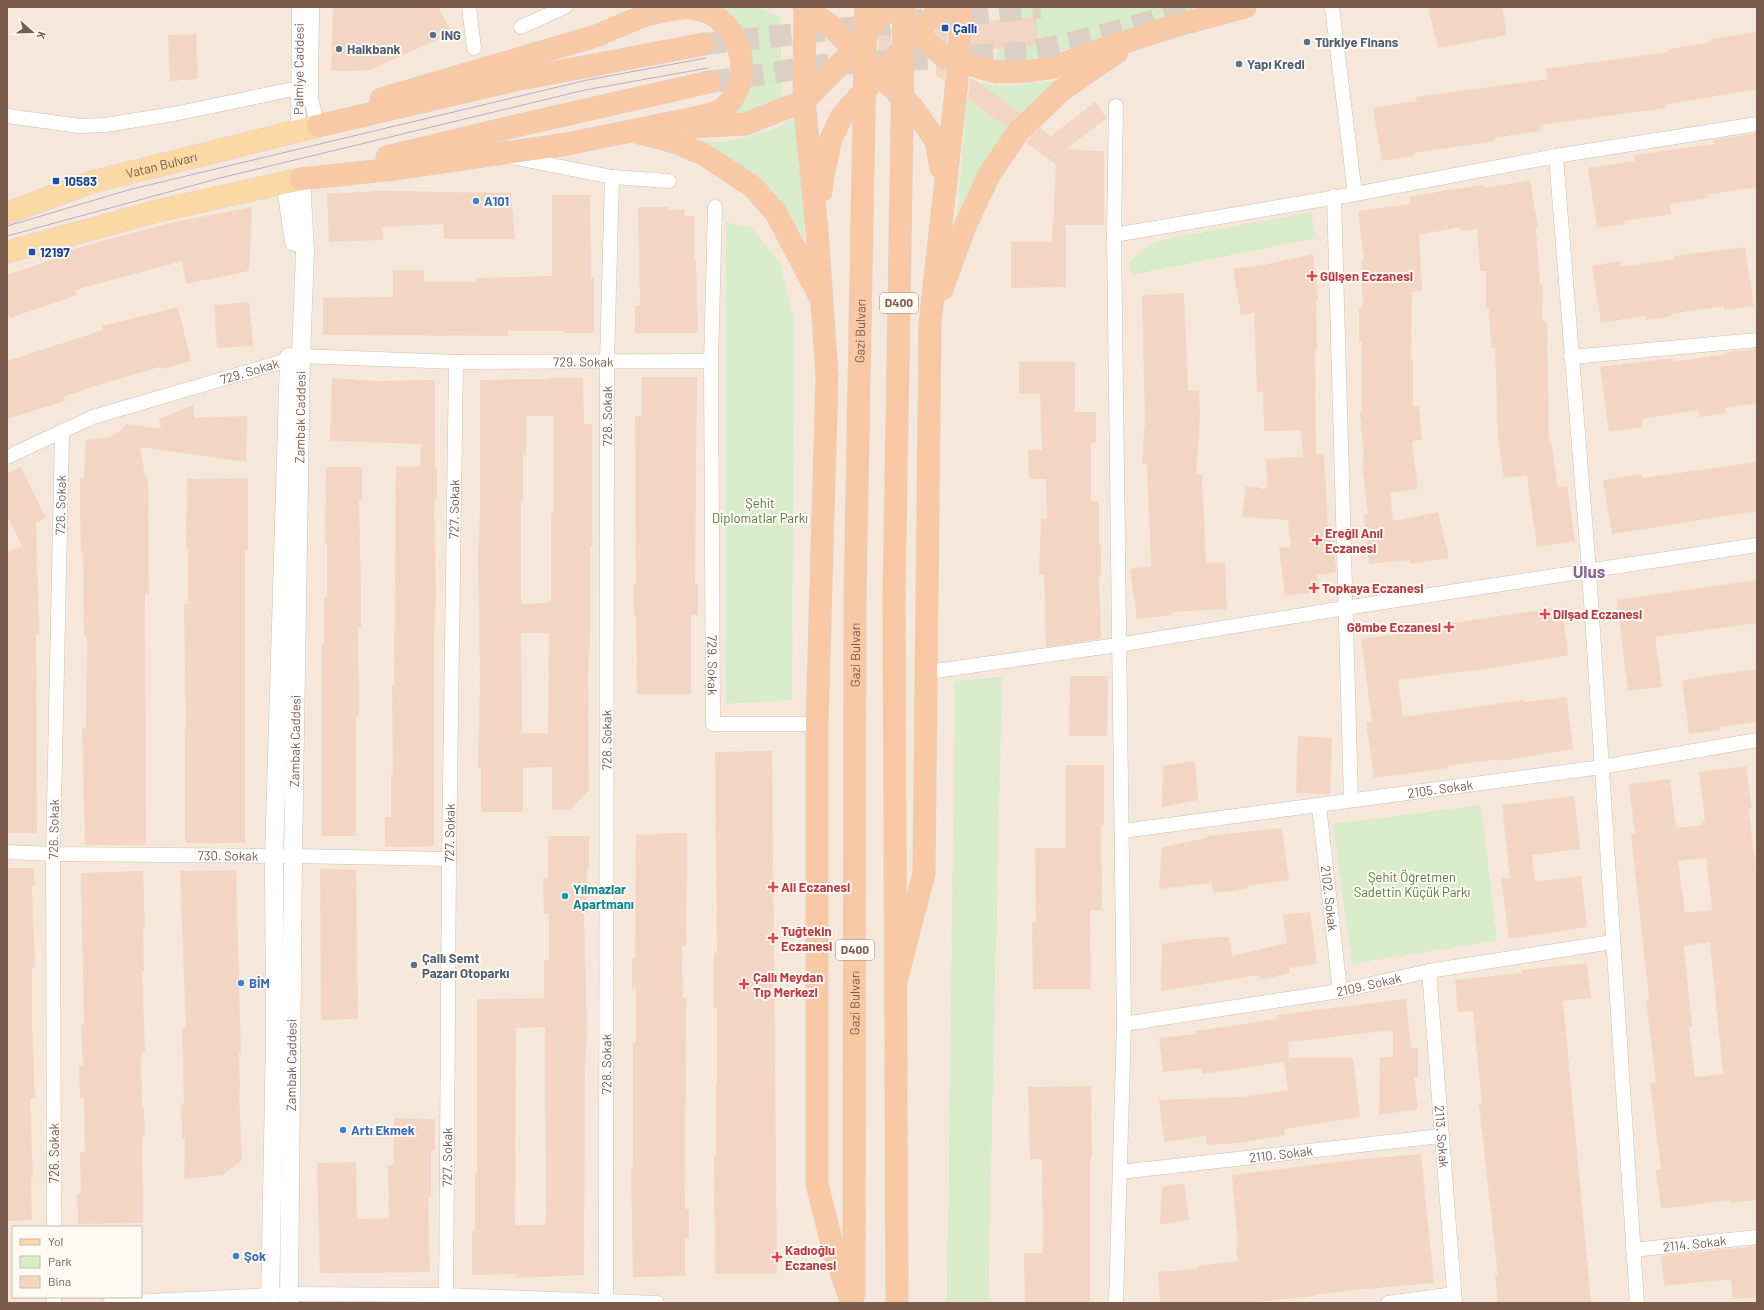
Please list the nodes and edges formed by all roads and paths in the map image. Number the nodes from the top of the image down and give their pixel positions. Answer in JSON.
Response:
{"nodes":[{"id":1,"x":299,"y":7,"type":"edge"},
{"id":2,"x":312,"y":7,"type":"edge"},
{"id":3,"x":469,"y":7,"type":"edge"},
{"id":4,"x":565,"y":7,"type":"edge"},
{"id":5,"x":805,"y":7,"type":"edge"},
{"id":6,"x":866,"y":7,"type":"edge"},
{"id":7,"x":889,"y":7,"type":"edge"},
{"id":8,"x":904,"y":7,"type":"edge"},
{"id":9,"x":943,"y":7,"type":"edge"},
{"id":10,"x":961,"y":7,"type":"edge"},
{"id":11,"x":1245,"y":7,"type":"edge"},
{"id":12,"x":1332,"y":7,"type":"edge"},
{"id":13,"x":650,"y":9,"type":"edge"},
{"id":14,"x":521,"y":27,"type":"dead end"},
{"id":15,"x":917,"y":32,"type":"junction"},
{"id":16,"x":1138,"y":37,"type":"junction"},
{"id":17,"x":704,"y":44,"type":"tunnel mouth"},
{"id":18,"x":474,"y":48,"type":"dead end"},
{"id":19,"x":854,"y":50,"type":"junction"},
{"id":20,"x":959,"y":63,"type":"junction"},
{"id":21,"x":879,"y":74,"type":"junction"},
{"id":22,"x":709,"y":82,"type":"tunnel mouth"},
{"id":23,"x":298,"y":88,"type":"junction"},
{"id":24,"x":804,"y":101,"type":"junction"},
{"id":25,"x":1116,"y":106,"type":"dead end"},
{"id":26,"x":7,"y":116,"type":"edge"},
{"id":27,"x":1757,"y":124,"type":"edge"},
{"id":28,"x":308,"y":129,"type":"junction"},
{"id":29,"x":629,"y":130,"type":"junction"},
{"id":30,"x":492,"y":153,"type":"junction"},
{"id":31,"x":1556,"y":156,"type":"junction"},
{"id":32,"x":612,"y":177,"type":"junction"},
{"id":33,"x":293,"y":180,"type":"junction"},
{"id":34,"x":669,"y":181,"type":"dead end"},
{"id":35,"x":945,"y":185,"type":"junction"},
{"id":36,"x":1355,"y":194,"type":"junction"},
{"id":37,"x":1334,"y":196,"type":"junction"},
{"id":38,"x":715,"y":207,"type":"dead end"},
{"id":39,"x":7,"y":213,"type":"edge"},
{"id":40,"x":817,"y":230,"type":"junction"},
{"id":41,"x":1114,"y":235,"type":"junction"},
{"id":42,"x":7,"y":252,"type":"edge"},
{"id":43,"x":823,"y":305,"type":"junction"},
{"id":44,"x":930,"y":323,"type":"junction"},
{"id":45,"x":1757,"y":340,"type":"edge"},
{"id":46,"x":1571,"y":357,"type":"junction"},
{"id":47,"x":295,"y":358,"type":"junction"},
{"id":48,"x":711,"y":361,"type":"junction"},
{"id":49,"x":456,"y":362,"type":"junction"},
{"id":50,"x":607,"y":362,"type":"junction"},
{"id":51,"x":62,"y":432,"type":"junction"},
{"id":52,"x":7,"y":457,"type":"edge"},
{"id":53,"x":1757,"y":546,"type":"edge"},
{"id":54,"x":1589,"y":571,"type":"junction"},
{"id":55,"x":1345,"y":608,"type":"junction"},
{"id":56,"x":1118,"y":645,"type":"junction"},
{"id":57,"x":928,"y":672,"type":"junction"},
{"id":58,"x":817,"y":724,"type":"junction"},
{"id":59,"x":1757,"y":740,"type":"edge"},
{"id":60,"x":1602,"y":767,"type":"junction"},
{"id":61,"x":1351,"y":800,"type":"junction"},
{"id":62,"x":1319,"y":806,"type":"junction"},
{"id":63,"x":1123,"y":831,"type":"junction"},
{"id":64,"x":7,"y":852,"type":"edge"},
{"id":65,"x":53,"y":854,"type":"junction"},
{"id":66,"x":293,"y":856,"type":"junction"},
{"id":67,"x":274,"y":857,"type":"junction"},
{"id":68,"x":449,"y":859,"type":"junction"},
{"id":69,"x":1612,"y":942,"type":"junction"},
{"id":70,"x":1428,"y":971,"type":"junction"},
{"id":71,"x":896,"y":985,"type":"junction"},
{"id":72,"x":1340,"y":991,"type":"junction"},
{"id":73,"x":1124,"y":1024,"type":"junction"},
{"id":74,"x":1441,"y":1136,"type":"junction"},
{"id":75,"x":1120,"y":1172,"type":"junction"},
{"id":76,"x":54,"y":1226,"type":"edge"},
{"id":77,"x":1757,"y":1237,"type":"edge"},
{"id":78,"x":1633,"y":1250,"type":"junction"},
{"id":79,"x":270,"y":1299,"type":"edge"},
{"id":80,"x":289,"y":1299,"type":"edge"},
{"id":81,"x":446,"y":1299,"type":"edge"},
{"id":82,"x":1455,"y":1299,"type":"edge"},
{"id":83,"x":133,"y":1302,"type":"edge"},
{"id":84,"x":606,"y":1302,"type":"edge"},
{"id":85,"x":110,"y":1303,"type":"edge"},
{"id":86,"x":657,"y":1303,"type":"edge"},
{"id":87,"x":853,"y":1303,"type":"edge"},
{"id":88,"x":897,"y":1303,"type":"edge"},
{"id":89,"x":1116,"y":1303,"type":"edge"},
{"id":90,"x":1388,"y":1303,"type":"edge"},
{"id":91,"x":1637,"y":1303,"type":"edge"}],
"edges":[{"from":1,"to":23,"type":"street","name":"Palmiye Caddesi"},
{"from":2,"to":28,"type":"street","name":"Palmiye Caddesi"},
{"from":3,"to":18,"type":"street"},
{"from":4,"to":14,"type":"street"},
{"from":5,"to":19,"type":"highway"},
{"from":5,"to":24,"type":"highway"},
{"from":6,"to":87,"type":"highway","name":"Gazi Bulvarı","number":"D400","bridge":true},
{"from":7,"to":15,"type":"highway"},
{"from":7,"to":19,"type":"highway"},
{"from":8,"to":71,"type":"highway","number":"D400","bridge":true},
{"from":9,"to":15,"type":"highway"},
{"from":10,"to":20,"type":"highway"},
{"from":11,"to":16,"type":"highway"},
{"from":12,"to":36,"type":"street"},
{"from":13,"to":28,"type":"highway"},
{"from":13,"to":29,"type":"highway"},
{"from":15,"to":20,"type":"highway"},
{"from":15,"to":21,"type":"highway"},
{"from":16,"to":20,"type":"highway"},
{"from":16,"to":44,"type":"highway"},
{"from":17,"to":28,"type":"highway"},
{"from":19,"to":21,"type":"highway"},
{"from":19,"to":24,"type":"highway"},
{"from":20,"to":35,"type":"highway"},
{"from":21,"to":35,"type":"highway"},
{"from":21,"to":40,"type":"highway"},
{"from":22,"to":33,"type":"highway"},
{"from":23,"to":26,"type":"street"},
{"from":23,"to":28,"type":"street","name":"Palmiye Caddesi"},
{"from":24,"to":29,"type":"highway"},
{"from":24,"to":40,"type":"highway"},
{"from":25,"to":41,"type":"street"},
{"from":27,"to":31,"type":"street"},
{"from":28,"to":39,"type":"main road","name":"Vatan Bulvarı"},
{"from":29,"to":30,"type":"highway"},
{"from":29,"to":43,"type":"highway"},
{"from":30,"to":32,"type":"street"},
{"from":30,"to":33,"type":"highway"},
{"from":31,"to":36,"type":"street"},
{"from":31,"to":46,"type":"street"},
{"from":32,"to":34,"type":"street"},
{"from":32,"to":50,"type":"street","name":"728. Sokak"},
{"from":33,"to":42,"type":"main road"},
{"from":33,"to":47,"type":"street","name":"Zambak Caddesi"},
{"from":35,"to":44,"type":"highway"},
{"from":36,"to":37,"type":"street"},
{"from":37,"to":41,"type":"street"},
{"from":37,"to":55,"type":"street"},
{"from":38,"to":48,"type":"street"},
{"from":40,"to":43,"type":"highway"},
{"from":41,"to":56,"type":"street"},
{"from":43,"to":58,"type":"highway"},
{"from":44,"to":57,"type":"highway"},
{"from":45,"to":46,"type":"street"},
{"from":46,"to":54,"type":"street"},
{"from":47,"to":49,"type":"street","name":"729. Sokak"},
{"from":47,"to":51,"type":"street","name":"729. Sokak"},
{"from":47,"to":66,"type":"street","name":"Zambak Caddesi"},
{"from":47,"to":67,"type":"street","name":"Zambak Caddesi"},
{"from":48,"to":50,"type":"street","name":"729. Sokak"},
{"from":48,"to":58,"type":"street","name":"729. Sokak"},
{"from":49,"to":50,"type":"street","name":"729. Sokak"},
{"from":49,"to":68,"type":"street","name":"727. Sokak"},
{"from":50,"to":84,"type":"street","name":"728. Sokak"},
{"from":51,"to":52,"type":"street","name":"729. Sokak"},
{"from":51,"to":65,"type":"street","name":"726. Sokak"},
{"from":53,"to":54,"type":"street"},
{"from":54,"to":55,"type":"street"},
{"from":54,"to":60,"type":"street"},
{"from":55,"to":56,"type":"street"},
{"from":55,"to":61,"type":"street"},
{"from":56,"to":57,"type":"street"},
{"from":56,"to":63,"type":"street"},
{"from":57,"to":71,"type":"highway"},
{"from":58,"to":87,"type":"highway"},
{"from":59,"to":60,"type":"street","name":"2105. Sokak"},
{"from":60,"to":61,"type":"street","name":"2105. Sokak"},
{"from":60,"to":69,"type":"street"},
{"from":61,"to":62,"type":"street","name":"2105. Sokak"},
{"from":62,"to":63,"type":"street","name":"2105. Sokak"},
{"from":62,"to":72,"type":"street","name":"2102. Sokak"},
{"from":63,"to":73,"type":"street"},
{"from":64,"to":65,"type":"street","name":"730. Sokak"},
{"from":65,"to":67,"type":"street","name":"730. Sokak"},
{"from":65,"to":76,"type":"street","name":"726. Sokak"},
{"from":66,"to":67,"type":"street","name":"730. Sokak"},
{"from":66,"to":68,"type":"street","name":"730. Sokak"},
{"from":66,"to":80,"type":"street","name":"Zambak Caddesi"},
{"from":67,"to":79,"type":"street","name":"Zambak Caddesi"},
{"from":68,"to":81,"type":"street","name":"727. Sokak"},
{"from":69,"to":70,"type":"street","name":"2109. Sokak"},
{"from":69,"to":78,"type":"street"},
{"from":70,"to":72,"type":"street","name":"2109. Sokak"},
{"from":70,"to":74,"type":"street","name":"2113. Sokak"},
{"from":71,"to":88,"type":"highway","number":"D400"},
{"from":72,"to":73,"type":"street","name":"2109. Sokak"},
{"from":73,"to":75,"type":"street"},
{"from":74,"to":75,"type":"street","name":"2110. Sokak"},
{"from":74,"to":82,"type":"street","name":"2113. Sokak"},
{"from":75,"to":89,"type":"street"},
{"from":77,"to":78,"type":"street","name":"2114. Sokak"},
{"from":78,"to":91,"type":"street"},
{"from":79,"to":80,"type":"street"},
{"from":79,"to":83,"type":"street"},
{"from":80,"to":81,"type":"street"},
{"from":81,"to":84,"type":"street"},
{"from":82,"to":90,"type":"street"},
{"from":83,"to":85,"type":"street"},
{"from":84,"to":86,"type":"street"}]}
